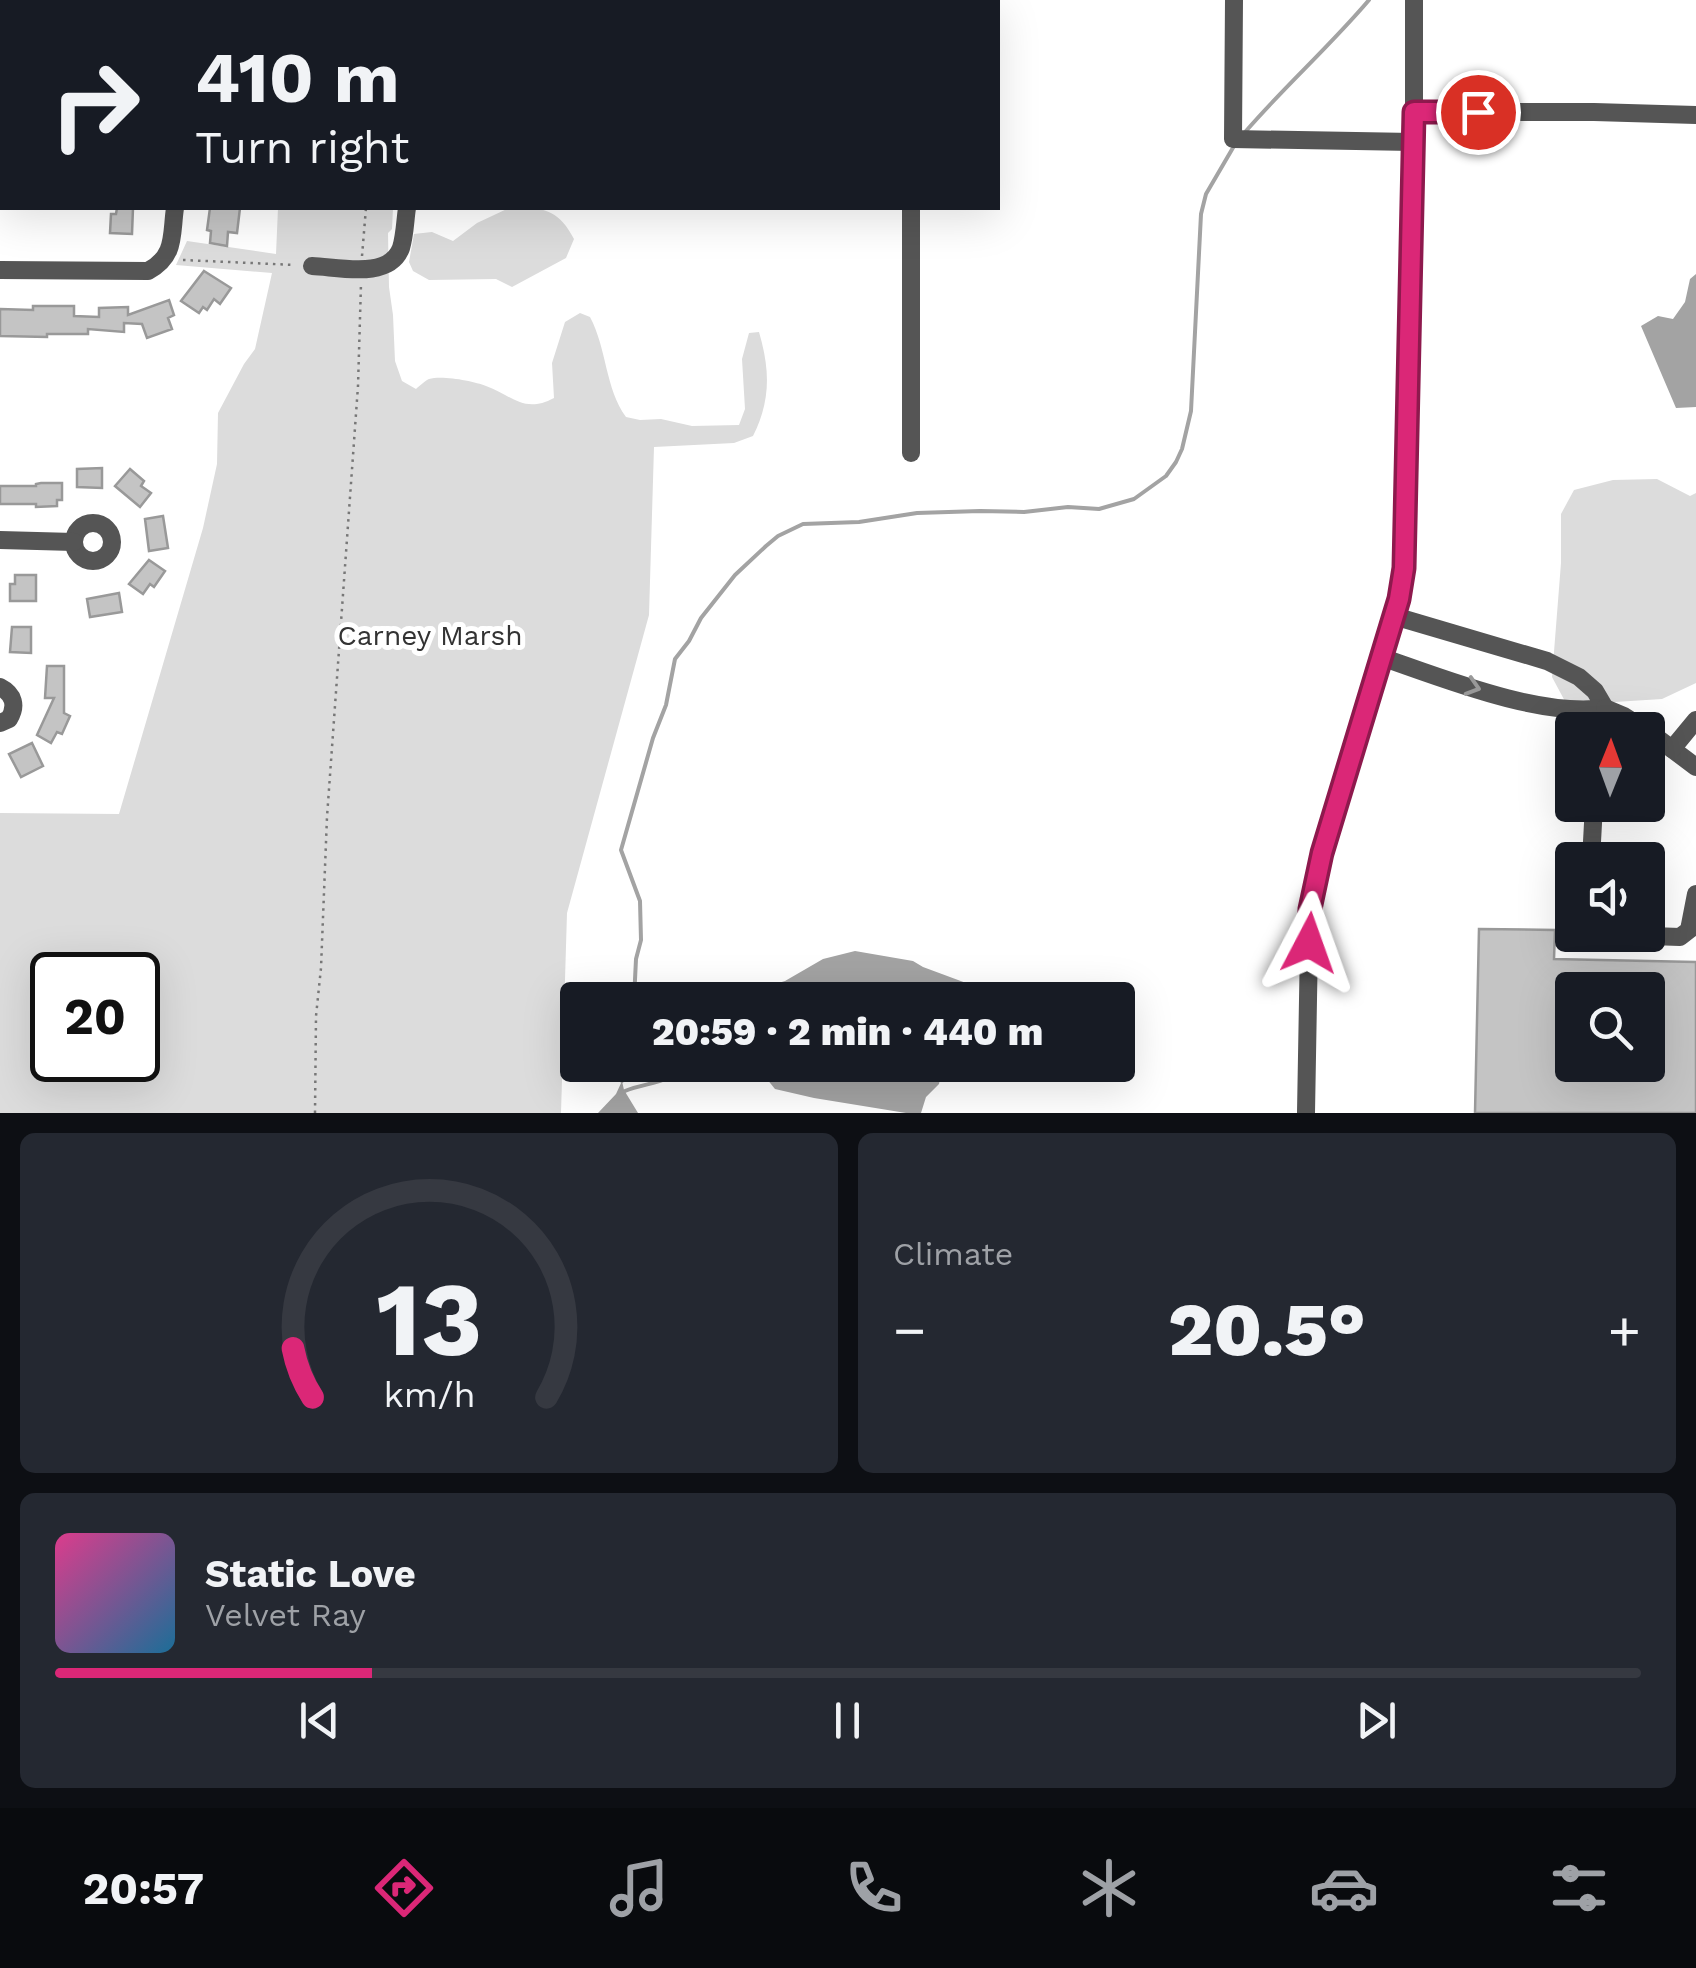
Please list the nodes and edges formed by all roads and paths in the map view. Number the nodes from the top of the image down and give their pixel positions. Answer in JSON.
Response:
{"nodes":[{"id":1,"x":1234,"y":0,"type":"edge"},
{"id":2,"x":1414,"y":0,"type":"edge"},
{"id":3,"x":1414,"y":112,"type":"junction"},
{"id":4,"x":1696,"y":115,"type":"edge"},
{"id":5,"x":1414,"y":142,"type":"junction"},
{"id":6,"x":175,"y":210,"type":"edge"},
{"id":7,"x":366,"y":210,"type":"edge"},
{"id":8,"x":407,"y":210,"type":"edge"},
{"id":9,"x":910,"y":210,"type":"edge"},
{"id":10,"x":167,"y":257,"type":"junction"},
{"id":11,"x":312,"y":266,"type":"joint"},
{"id":12,"x":362,"y":269,"type":"junction"},
{"id":13,"x":0,"y":270,"type":"edge"},
{"id":14,"x":911,"y":452,"type":"dead end"},
{"id":15,"x":0,"y":540,"type":"edge"},
{"id":16,"x":74,"y":542,"type":"dead end"},
{"id":17,"x":1394,"y":616,"type":"junction"},
{"id":18,"x":1381,"y":657,"type":"junction"},
{"id":19,"x":0,"y":687,"type":"edge"},
{"id":20,"x":1605,"y":708,"type":"junction"},
{"id":21,"x":1610,"y":712,"type":"edge"},
{"id":22,"x":1696,"y":720,"type":"edge"},
{"id":23,"x":0,"y":724,"type":"edge"},
{"id":24,"x":1665,"y":744,"type":"edge"},
{"id":25,"x":1672,"y":749,"type":"junction"},
{"id":26,"x":1696,"y":767,"type":"edge"},
{"id":27,"x":1696,"y":894,"type":"edge"},
{"id":28,"x":1665,"y":936,"type":"edge"},
{"id":29,"x":315,"y":1113,"type":"edge"},
{"id":30,"x":1306,"y":1113,"type":"edge"}],
"edges":[{"from":1,"to":5,"type":"street"},
{"from":2,"to":3,"type":"street"},
{"from":3,"to":4,"type":"street"},
{"from":3,"to":5,"type":"street"},
{"from":5,"to":17,"type":"street"},
{"from":6,"to":10,"type":"street"},
{"from":7,"to":12,"type":"path"},
{"from":8,"to":12,"type":"street"},
{"from":9,"to":14,"type":"street"},
{"from":10,"to":11,"type":"path"},
{"from":10,"to":13,"type":"street"},
{"from":11,"to":12,"type":"street"},
{"from":12,"to":29,"type":"path"},
{"from":15,"to":16,"type":"street"},
{"from":17,"to":18,"type":"street"},
{"from":17,"to":20,"type":"street"},
{"from":18,"to":20,"type":"street","one_way":true},
{"from":18,"to":30,"type":"street"},
{"from":19,"to":23,"type":"street"},
{"from":20,"to":21,"type":"street"},
{"from":22,"to":25,"type":"street"},
{"from":24,"to":25,"type":"street"},
{"from":25,"to":26,"type":"street"},
{"from":27,"to":28,"type":"street"}]}
